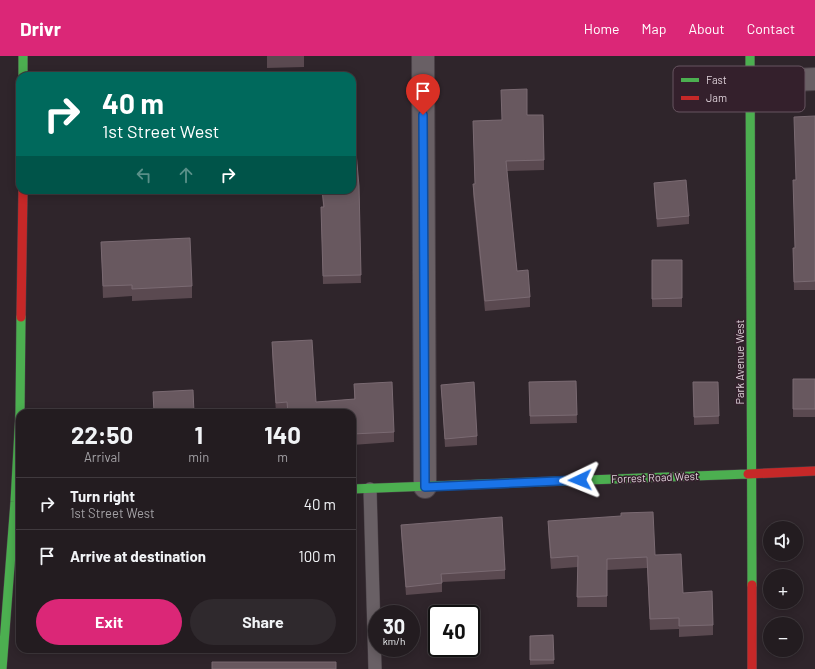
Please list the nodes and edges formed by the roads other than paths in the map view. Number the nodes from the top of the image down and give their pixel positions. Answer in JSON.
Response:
{"nodes":[{"id":1,"x":22,"y":56,"type":"edge"},
{"id":2,"x":423,"y":56,"type":"edge"},
{"id":3,"x":23,"y":72,"type":"edge"},
{"id":4,"x":805,"y":79,"type":"edge"},
{"id":5,"x":815,"y":79,"type":"edge"},
{"id":6,"x":750,"y":112,"type":"edge"},
{"id":7,"x":23,"y":194,"type":"edge"},
{"id":8,"x":20,"y":409,"type":"edge"},
{"id":9,"x":815,"y":471,"type":"edge"},
{"id":10,"x":751,"y":473,"type":"junction"},
{"id":11,"x":425,"y":487,"type":"junction"},
{"id":12,"x":370,"y":489,"type":"junction"},
{"id":13,"x":356,"y":490,"type":"edge"},
{"id":14,"x":16,"y":523,"type":"edge"},
{"id":15,"x":2,"y":669,"type":"edge"},
{"id":16,"x":375,"y":669,"type":"edge"},
{"id":17,"x":752,"y":669,"type":"edge"}],
"edges":[{"from":1,"to":3,"type":"street"},
{"from":2,"to":11,"type":"street"},
{"from":4,"to":5,"type":"street"},
{"from":6,"to":10,"type":"street","name":"Park Avenue West"},
{"from":7,"to":8,"type":"street"},
{"from":9,"to":10,"type":"street","name":"Forrest Road West"},
{"from":10,"to":11,"type":"street","name":"Forrest Road West"},
{"from":10,"to":17,"type":"street","name":"Park Avenue West"},
{"from":11,"to":12,"type":"street","name":"Forrest Road West"},
{"from":12,"to":13,"type":"street","name":"Forrest Road West"},
{"from":12,"to":16,"type":"lane"},
{"from":14,"to":15,"type":"street"}]}
